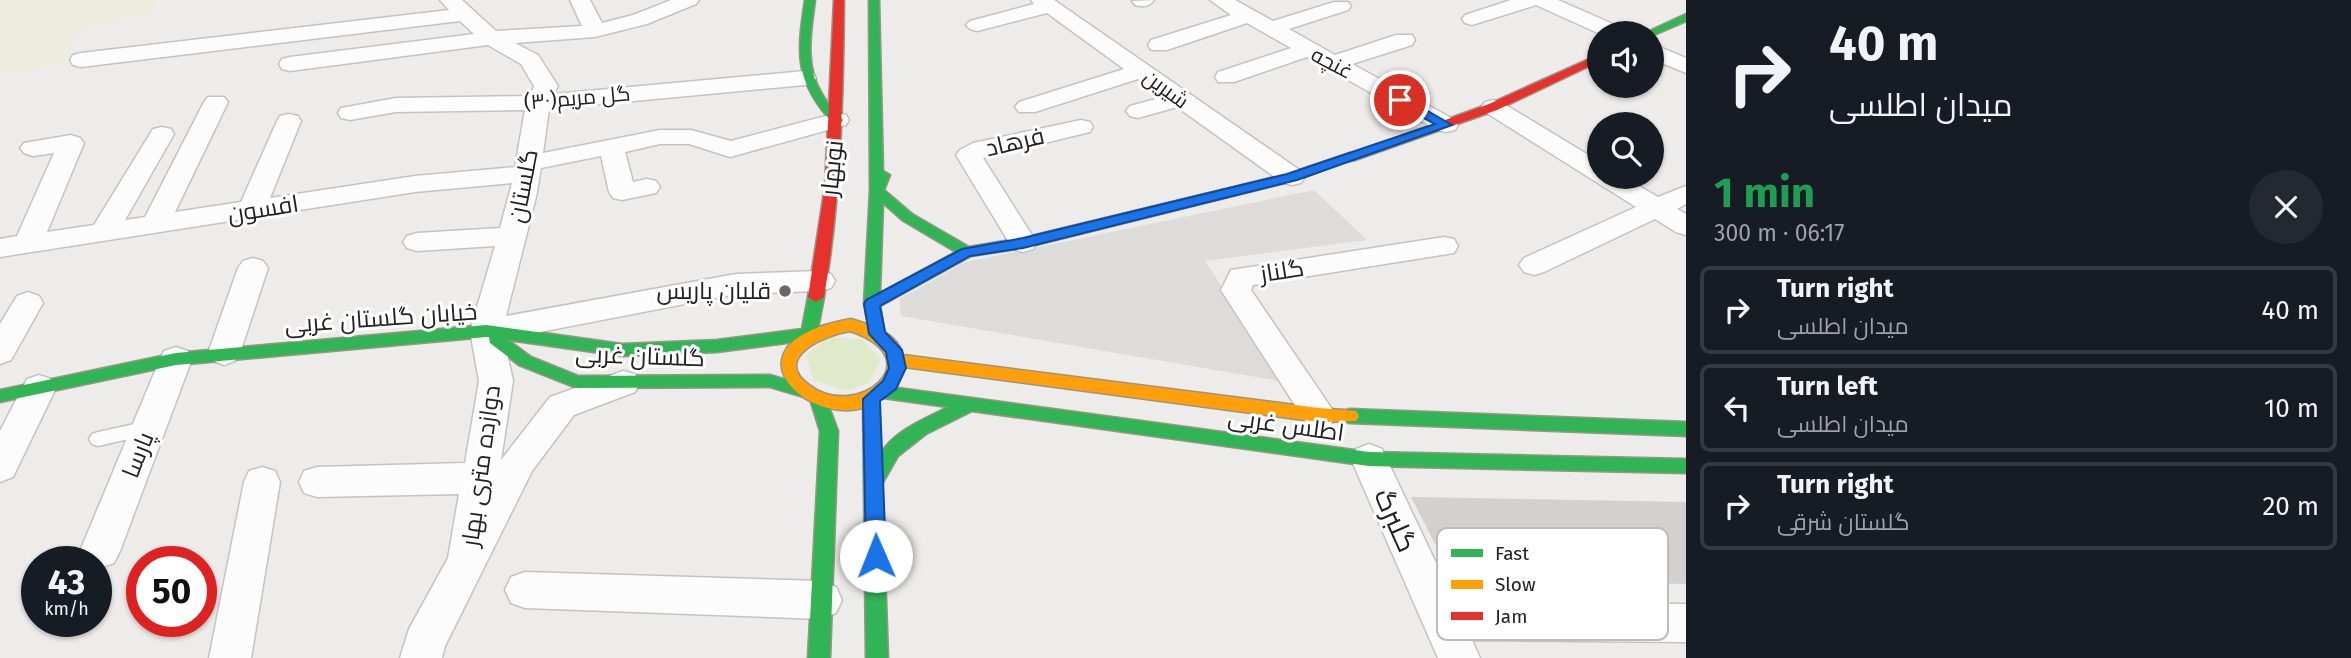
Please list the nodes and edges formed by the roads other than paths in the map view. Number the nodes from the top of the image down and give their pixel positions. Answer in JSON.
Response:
{"nodes":[{"id":1,"x":580,"y":0,"type":"edge"},
{"id":2,"x":690,"y":0,"type":"edge"},
{"id":3,"x":810,"y":0,"type":"edge"},
{"id":4,"x":839,"y":0,"type":"edge"},
{"id":5,"x":874,"y":0,"type":"edge"},
{"id":6,"x":1220,"y":0,"type":"edge"},
{"id":7,"x":1532,"y":0,"type":"edge"},
{"id":8,"x":1541,"y":0,"type":"edge"},
{"id":9,"x":1044,"y":3,"type":"edge"},
{"id":10,"x":655,"y":6,"type":"edge"},
{"id":11,"x":1341,"y":6,"type":"dead end"},
{"id":12,"x":458,"y":7,"type":"edge"},
{"id":13,"x":1248,"y":16,"type":"junction"},
{"id":14,"x":1686,"y":17,"type":"edge"},
{"id":15,"x":1472,"y":19,"type":"dead end"},
{"id":16,"x":1587,"y":21,"type":"edge"},
{"id":17,"x":977,"y":26,"type":"dead end"},
{"id":18,"x":1664,"y":27,"type":"edge"},
{"id":19,"x":1271,"y":28,"type":"junction"},
{"id":20,"x":595,"y":31,"type":"junction"},
{"id":21,"x":491,"y":37,"type":"junction"},
{"id":22,"x":1404,"y":40,"type":"dead end"},
{"id":23,"x":1159,"y":45,"type":"dead end"},
{"id":24,"x":1307,"y":50,"type":"junction"},
{"id":25,"x":1664,"y":56,"type":"edge"},
{"id":26,"x":81,"y":60,"type":"dead end"},
{"id":27,"x":1332,"y":63,"type":"junction"},
{"id":28,"x":1587,"y":63,"type":"edge"},
{"id":29,"x":290,"y":64,"type":"dead end"},
{"id":30,"x":1686,"y":66,"type":"edge"},
{"id":31,"x":1141,"y":71,"type":"junction"},
{"id":32,"x":1226,"y":76,"type":"dead end"},
{"id":33,"x":804,"y":78,"type":"junction"},
{"id":34,"x":1180,"y":99,"type":"junction"},
{"id":35,"x":216,"y":102,"type":"dead end"},
{"id":36,"x":538,"y":103,"type":"junction"},
{"id":37,"x":1027,"y":107,"type":"dead end"},
{"id":38,"x":1493,"y":107,"type":"junction"},
{"id":39,"x":1138,"y":111,"type":"dead end"},
{"id":40,"x":350,"y":113,"type":"dead end"},
{"id":41,"x":837,"y":120,"type":"junction"},
{"id":42,"x":289,"y":121,"type":"dead end"},
{"id":43,"x":1446,"y":125,"type":"junction"},
{"id":44,"x":1081,"y":127,"type":"dead end"},
{"id":45,"x":162,"y":134,"type":"dead end"},
{"id":46,"x":893,"y":145,"type":"dead end"},
{"id":47,"x":611,"y":147,"type":"junction"},
{"id":48,"x":33,"y":148,"type":"dead end"},
{"id":49,"x":1587,"y":165,"type":"edge"},
{"id":50,"x":528,"y":169,"type":"junction"},
{"id":51,"x":1292,"y":177,"type":"junction"},
{"id":52,"x":647,"y":187,"type":"dead end"},
{"id":53,"x":1626,"y":189,"type":"edge"},
{"id":54,"x":877,"y":191,"type":"junction"},
{"id":55,"x":1686,"y":194,"type":"edge"},
{"id":56,"x":1657,"y":208,"type":"junction"},
{"id":57,"x":251,"y":211,"type":"junction"},
{"id":58,"x":154,"y":226,"type":"junction"},
{"id":59,"x":1686,"y":226,"type":"edge"},
{"id":60,"x":103,"y":233,"type":"junction"},
{"id":61,"x":513,"y":236,"type":"junction"},
{"id":62,"x":417,"y":242,"type":"dead end"},
{"id":63,"x":1023,"y":243,"type":"junction"},
{"id":64,"x":28,"y":244,"type":"junction"},
{"id":65,"x":1444,"y":246,"type":"dead end"},
{"id":66,"x":0,"y":248,"type":"edge"},
{"id":67,"x":967,"y":252,"type":"junction"},
{"id":68,"x":1534,"y":265,"type":"dead end"},
{"id":69,"x":253,"y":268,"type":"dead end"},
{"id":70,"x":820,"y":281,"type":"junction"},
{"id":71,"x":28,"y":303,"type":"dead end"},
{"id":72,"x":872,"y":304,"type":"junction"},
{"id":73,"x":486,"y":331,"type":"junction"},
{"id":74,"x":809,"y":334,"type":"junction"},
{"id":75,"x":877,"y":334,"type":"junction"},
{"id":76,"x":0,"y":352,"type":"edge"},
{"id":77,"x":224,"y":353,"type":"junction"},
{"id":78,"x":176,"y":359,"type":"junction"},
{"id":79,"x":897,"y":360,"type":"junction"},
{"id":80,"x":623,"y":383,"type":"junction"},
{"id":81,"x":39,"y":388,"type":"junction"},
{"id":82,"x":811,"y":395,"type":"junction"},
{"id":83,"x":877,"y":395,"type":"junction"},
{"id":84,"x":0,"y":396,"type":"edge"},
{"id":85,"x":971,"y":404,"type":"junction"},
{"id":86,"x":1319,"y":415,"type":"junction"},
{"id":87,"x":149,"y":428,"type":"junction"},
{"id":88,"x":1686,"y":429,"type":"edge"},
{"id":89,"x":98,"y":439,"type":"dead end"},
{"id":90,"x":1369,"y":458,"type":"junction"},
{"id":91,"x":1686,"y":466,"type":"edge"},
{"id":92,"x":0,"y":467,"type":"edge"},
{"id":93,"x":480,"y":478,"type":"junction"},
{"id":94,"x":875,"y":480,"type":"junction"},
{"id":95,"x":262,"y":482,"type":"dead end"},
{"id":96,"x":317,"y":482,"type":"dead end"},
{"id":97,"x":102,"y":546,"type":"edge"},
{"id":98,"x":467,"y":560,"type":"junction"},
{"id":99,"x":525,"y":590,"type":"dead end"},
{"id":100,"x":822,"y":600,"type":"junction"},
{"id":101,"x":1437,"y":613,"type":"edge"},
{"id":102,"x":1668,"y":623,"type":"edge"},
{"id":103,"x":1686,"y":623,"type":"edge"},
{"id":104,"x":1450,"y":640,"type":"edge"},
{"id":105,"x":230,"y":658,"type":"edge"},
{"id":106,"x":421,"y":658,"type":"edge"},
{"id":107,"x":819,"y":658,"type":"edge"},
{"id":108,"x":877,"y":658,"type":"edge"},
{"id":109,"x":1459,"y":658,"type":"edge"}],
"edges":[{"from":1,"to":20,"type":"street"},
{"from":2,"to":10,"type":"street"},
{"from":3,"to":33,"type":"street"},
{"from":4,"to":41,"type":"street","name":"نوبهار"},
{"from":5,"to":54,"type":"street","name":"نوبهار"},
{"from":6,"to":13,"type":"street","name":"غنچه"},
{"from":7,"to":15,"type":"street"},
{"from":8,"to":16,"type":"street"},
{"from":9,"to":17,"type":"street"},
{"from":9,"to":31,"type":"street","name":"شیرین"},
{"from":10,"to":20,"type":"street"},
{"from":11,"to":19,"type":"street"},
{"from":12,"to":21,"type":"street","name":"گلستان"},
{"from":12,"to":26,"type":"street"},
{"from":13,"to":19,"type":"street","name":"غنچه"},
{"from":13,"to":23,"type":"street"},
{"from":14,"to":18,"type":"street"},
{"from":19,"to":24,"type":"street","name":"غنچه"},
{"from":20,"to":21,"type":"street"},
{"from":21,"to":29,"type":"street"},
{"from":21,"to":36,"type":"street","name":"گلستان"},
{"from":22,"to":27,"type":"street"},
{"from":24,"to":27,"type":"street","name":"غنچه"},
{"from":24,"to":32,"type":"street"},
{"from":25,"to":30,"type":"street"},
{"from":27,"to":43,"type":"street","name":"غنچه"},
{"from":28,"to":38,"type":"street"},
{"from":31,"to":34,"type":"street","name":"شیرین"},
{"from":31,"to":37,"type":"street"},
{"from":33,"to":36,"type":"street","name":"گل مریم(۳۰)"},
{"from":33,"to":41,"type":"street"},
{"from":34,"to":39,"type":"street"},
{"from":34,"to":51,"type":"street","name":"شیرین"},
{"from":35,"to":58,"type":"street"},
{"from":36,"to":40,"type":"street","name":"گل مریم(۳۰)"},
{"from":36,"to":50,"type":"street","name":"گلستان"},
{"from":38,"to":43,"type":"street"},
{"from":38,"to":49,"type":"street"},
{"from":41,"to":47,"type":"street","name":"افسون"},
{"from":41,"to":70,"type":"street","name":"نوبهار"},
{"from":42,"to":57,"type":"street"},
{"from":43,"to":51,"type":"street"},
{"from":44,"to":63,"type":"street","name":"فرهاد"},
{"from":45,"to":60,"type":"street"},
{"from":46,"to":54,"type":"street"},
{"from":47,"to":50,"type":"street","name":"افسون"},
{"from":47,"to":52,"type":"street"},
{"from":48,"to":64,"type":"street"},
{"from":50,"to":57,"type":"street","name":"افسون"},
{"from":50,"to":61,"type":"street","name":"گلستان"},
{"from":51,"to":63,"type":"street"},
{"from":53,"to":56,"type":"street"},
{"from":54,"to":67,"type":"street"},
{"from":54,"to":72,"type":"street","name":"نوبهار"},
{"from":55,"to":56,"type":"street"},
{"from":56,"to":59,"type":"street"},
{"from":56,"to":68,"type":"street"},
{"from":57,"to":58,"type":"street","name":"افسون"},
{"from":58,"to":60,"type":"street","name":"افسون"},
{"from":60,"to":64,"type":"street","name":"افسون"},
{"from":61,"to":62,"type":"street"},
{"from":61,"to":73,"type":"street","name":"گلستان"},
{"from":63,"to":67,"type":"street"},
{"from":64,"to":66,"type":"street","name":"افسون"},
{"from":65,"to":86,"type":"street","name":"گلناز"},
{"from":67,"to":72,"type":"street"},
{"from":69,"to":77,"type":"street"},
{"from":70,"to":73,"type":"street"},
{"from":70,"to":74,"type":"street","name":"نوبهار"},
{"from":71,"to":76,"type":"street"},
{"from":72,"to":75,"type":"street","name":"نوبهار"},
{"from":73,"to":74,"type":"street","name":"خیابان گلستان غربی"},
{"from":73,"to":77,"type":"street","name":"خیابان گلستان غربی"},
{"from":73,"to":80,"type":"street","name":"گلستان غربی"},
{"from":73,"to":93,"type":"street","name":"دوازده متری بهار"},
{"from":74,"to":75,"type":"street"},
{"from":74,"to":82,"type":"street"},
{"from":75,"to":79,"type":"street"},
{"from":77,"to":78,"type":"street","name":"خیابان گلستان غربی"},
{"from":78,"to":81,"type":"street","name":"خیابان گلستان غربی"},
{"from":78,"to":87,"type":"street","name":"پارسا"},
{"from":79,"to":83,"type":"street"},
{"from":79,"to":86,"type":"street","name":"اطلس غربی"},
{"from":80,"to":82,"type":"street","name":"گلستان غربی"},
{"from":80,"to":98,"type":"street"},
{"from":81,"to":84,"type":"street","name":"خیابان گلستان غربی"},
{"from":81,"to":92,"type":"street"},
{"from":82,"to":83,"type":"street"},
{"from":82,"to":100,"type":"street"},
{"from":83,"to":85,"type":"street","name":"اطلس غربی"},
{"from":83,"to":94,"type":"street"},
{"from":85,"to":90,"type":"street","name":"اطلس غربی"},
{"from":85,"to":94,"type":"street"},
{"from":86,"to":88,"type":"street","name":"اطلس غربی"},
{"from":87,"to":89,"type":"lane"},
{"from":87,"to":97,"type":"street","name":"پارسا"},
{"from":90,"to":91,"type":"street","name":"اطلس غربی"},
{"from":90,"to":101,"type":"street","name":"گلبرگ"},
{"from":93,"to":96,"type":"street"},
{"from":93,"to":98,"type":"street","name":"دوازده متری بهار"},
{"from":94,"to":108,"type":"street"},
{"from":95,"to":105,"type":"street"},
{"from":98,"to":106,"type":"street"},
{"from":99,"to":100,"type":"street"},
{"from":100,"to":107,"type":"street"},
{"from":102,"to":103,"type":"street"},
{"from":104,"to":109,"type":"street","name":"گلبرگ"}]}
